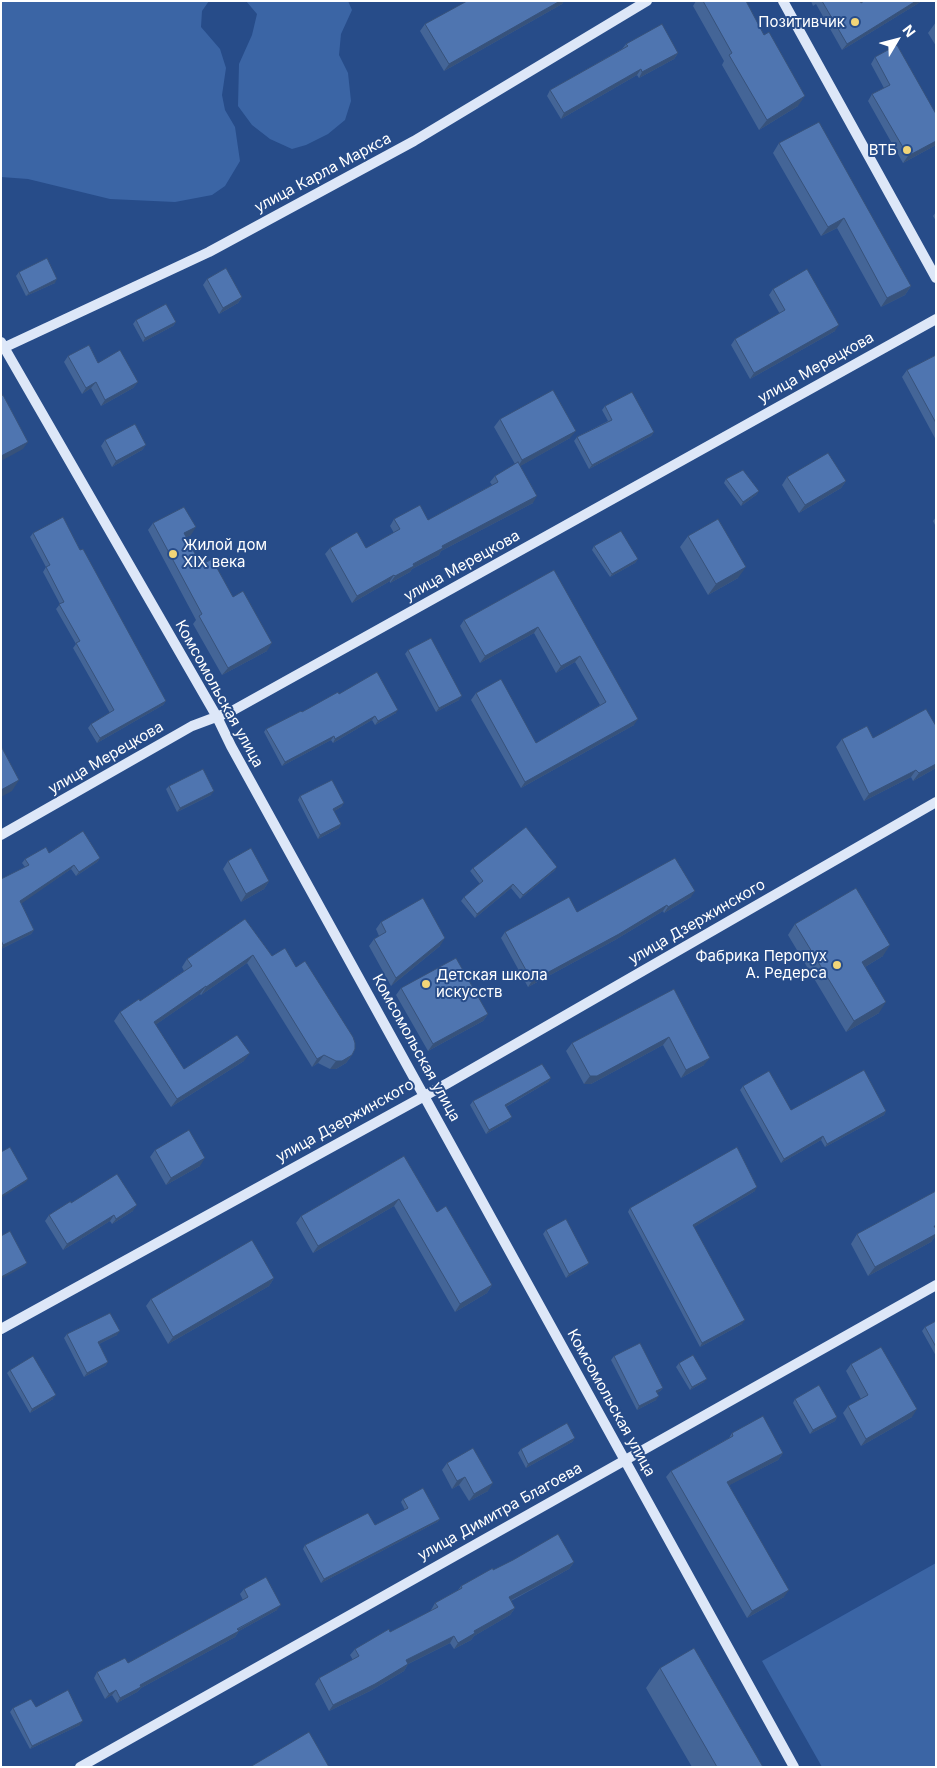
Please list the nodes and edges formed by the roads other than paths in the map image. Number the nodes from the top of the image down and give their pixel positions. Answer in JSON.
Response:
{"nodes":[{"id":1,"x":647,"y":1,"type":"edge"},
{"id":2,"x":782,"y":1,"type":"edge"},
{"id":3,"x":936,"y":278,"type":"edge"},
{"id":4,"x":936,"y":319,"type":"edge"},
{"id":5,"x":2,"y":346,"type":"edge"},
{"id":6,"x":217,"y":717,"type":"junction"},
{"id":7,"x":936,"y":802,"type":"edge"},
{"id":8,"x":1,"y":835,"type":"edge"},
{"id":9,"x":424,"y":1095,"type":"junction"},
{"id":10,"x":936,"y":1285,"type":"edge"},
{"id":11,"x":1,"y":1329,"type":"edge"},
{"id":12,"x":624,"y":1459,"type":"junction"},
{"id":13,"x":80,"y":1767,"type":"edge"},
{"id":14,"x":794,"y":1767,"type":"edge"}],
"edges":[{"from":1,"to":5,"type":"street","name":"улица Карла Маркса"},
{"from":2,"to":3,"type":"street"},
{"from":4,"to":6,"type":"street","name":"улица Мерецкова"},
{"from":5,"to":6,"type":"street","name":"Комсомольская улица"},
{"from":6,"to":8,"type":"street","name":"улица Мерецкова"},
{"from":6,"to":9,"type":"street","name":"Комсомольская улица"},
{"from":7,"to":9,"type":"street","name":"улица Дзержинского"},
{"from":9,"to":11,"type":"street","name":"улица Дзержинского"},
{"from":9,"to":12,"type":"street","name":"Комсомольская улица"},
{"from":10,"to":12,"type":"street","name":"улица Димитра Благоева"},
{"from":12,"to":13,"type":"street","name":"улица Димитра Благоева"},
{"from":12,"to":14,"type":"street","name":"Комсомольская улица"}]}
